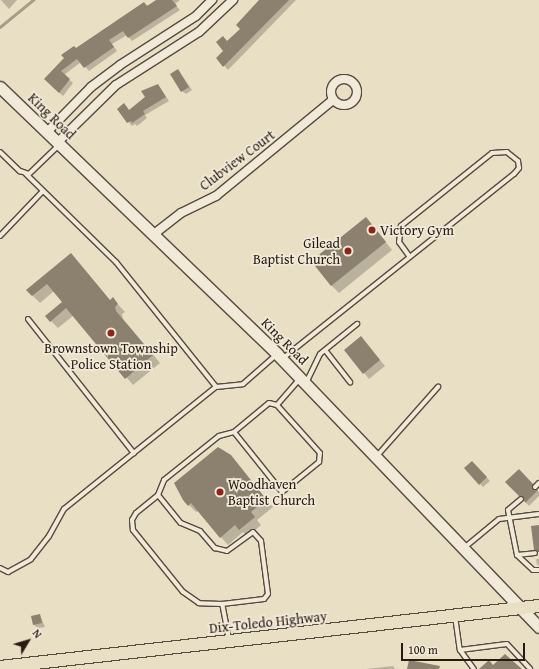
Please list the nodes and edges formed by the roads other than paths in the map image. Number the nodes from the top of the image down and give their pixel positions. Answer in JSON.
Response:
{"nodes":[{"id":1,"x":212,"y":0,"type":"edge"},
{"id":2,"x":233,"y":0,"type":"edge"},
{"id":3,"x":172,"y":33,"type":"junction"},
{"id":4,"x":179,"y":45,"type":"junction"},
{"id":5,"x":108,"y":73,"type":"junction"},
{"id":6,"x":116,"y":85,"type":"junction"},
{"id":7,"x":0,"y":86,"type":"edge"},
{"id":8,"x":333,"y":100,"type":"dead end"},
{"id":9,"x":47,"y":132,"type":"junction"},
{"id":10,"x":59,"y":143,"type":"junction"},
{"id":11,"x":0,"y":152,"type":"edge"},
{"id":12,"x":26,"y":174,"type":"junction"},
{"id":13,"x":43,"y":191,"type":"junction"},
{"id":14,"x":154,"y":234,"type":"junction"},
{"id":15,"x":0,"y":236,"type":"edge"},
{"id":16,"x":409,"y":256,"type":"junction"},
{"id":17,"x":28,"y":319,"type":"dead end"},
{"id":18,"x":357,"y":324,"type":"dead end"},
{"id":19,"x":325,"y":350,"type":"junction"},
{"id":20,"x":279,"y":356,"type":"junction"},
{"id":21,"x":303,"y":381,"type":"junction"},
{"id":22,"x":350,"y":382,"type":"dead end"},
{"id":23,"x":216,"y":387,"type":"junction"},
{"id":24,"x":438,"y":387,"type":"dead end"},
{"id":25,"x":277,"y":405,"type":"junction"},
{"id":26,"x":234,"y":432,"type":"junction"},
{"id":27,"x":134,"y":453,"type":"junction"},
{"id":28,"x":376,"y":458,"type":"junction"},
{"id":29,"x":539,"y":483,"type":"edge"},
{"id":30,"x":535,"y":486,"type":"dead end"},
{"id":31,"x":158,"y":495,"type":"junction"},
{"id":32,"x":521,"y":499,"type":"dead end"},
{"id":33,"x":539,"y":514,"type":"edge"},
{"id":34,"x":510,"y":517,"type":"junction"},
{"id":35,"x":463,"y":549,"type":"junction"},
{"id":36,"x":535,"y":553,"type":"dead end"},
{"id":37,"x":517,"y":555,"type":"junction"},
{"id":38,"x":0,"y":568,"type":"edge"},
{"id":39,"x":539,"y":570,"type":"edge"},
{"id":40,"x":222,"y":604,"type":"junction"},
{"id":41,"x":539,"y":606,"type":"edge"},
{"id":42,"x":521,"y":608,"type":"junction"},
{"id":43,"x":455,"y":616,"type":"junction"},
{"id":44,"x":539,"y":627,"type":"edge"},
{"id":45,"x":229,"y":641,"type":"junction"},
{"id":46,"x":460,"y":650,"type":"junction"},
{"id":47,"x":0,"y":667,"type":"edge"},
{"id":48,"x":474,"y":669,"type":"edge"},
{"id":49,"x":530,"y":669,"type":"edge"}],
"edges":[{"from":1,"to":3,"type":"street"},
{"from":2,"to":4,"type":"street"},
{"from":3,"to":4,"type":"street"},
{"from":3,"to":5,"type":"street"},
{"from":4,"to":6,"type":"street"},
{"from":5,"to":6,"type":"street"},
{"from":5,"to":9,"type":"street"},
{"from":6,"to":10,"type":"street"},
{"from":7,"to":9,"type":"main road","name":"King Road"},
{"from":8,"to":14,"type":"street","name":"Clubview Court"},
{"from":9,"to":10,"type":"main road","name":"King Road"},
{"from":10,"to":12,"type":"lane"},
{"from":10,"to":14,"type":"main road","name":"King Road"},
{"from":11,"to":12,"type":"lane"},
{"from":12,"to":13,"type":"lane"},
{"from":13,"to":15,"type":"lane"},
{"from":13,"to":23,"type":"lane"},
{"from":14,"to":20,"type":"main road","name":"King Road"},
{"from":16,"to":16,"type":"lane"},
{"from":16,"to":20,"type":"lane"},
{"from":17,"to":27,"type":"lane"},
{"from":18,"to":19,"type":"lane"},
{"from":19,"to":21,"type":"lane"},
{"from":19,"to":22,"type":"lane"},
{"from":20,"to":21,"type":"main road","name":"King Road"},
{"from":20,"to":23,"type":"lane"},
{"from":21,"to":25,"type":"lane"},
{"from":21,"to":28,"type":"main road","name":"King Road"},
{"from":23,"to":27,"type":"lane"},
{"from":24,"to":28,"type":"lane"},
{"from":25,"to":26,"type":"lane"},
{"from":25,"to":26,"type":"lane"},
{"from":26,"to":31,"type":"lane"},
{"from":27,"to":38,"type":"lane"},
{"from":28,"to":35,"type":"main road","name":"King Road"},
{"from":29,"to":30,"type":"lane"},
{"from":31,"to":40,"type":"lane"},
{"from":31,"to":40,"type":"lane"},
{"from":32,"to":34,"type":"lane"},
{"from":33,"to":34,"type":"lane"},
{"from":34,"to":35,"type":"lane"},
{"from":34,"to":37,"type":"lane"},
{"from":35,"to":42,"type":"main road","name":"King Road"},
{"from":36,"to":37,"type":"lane"},
{"from":37,"to":39,"type":"lane"},
{"from":40,"to":45,"type":"lane"},
{"from":41,"to":42,"type":"main road","name":"Dix-Toledo Highway"},
{"from":42,"to":43,"type":"main road","name":"Dix-Toledo Highway"},
{"from":42,"to":44,"type":"main road","name":"King Road"},
{"from":43,"to":45,"type":"main road","name":"Dix-Toledo Highway"},
{"from":43,"to":46,"type":"lane"},
{"from":45,"to":47,"type":"main road","name":"Dix-Toledo Highway"},
{"from":46,"to":48,"type":"lane"},
{"from":46,"to":49,"type":"lane"}]}
